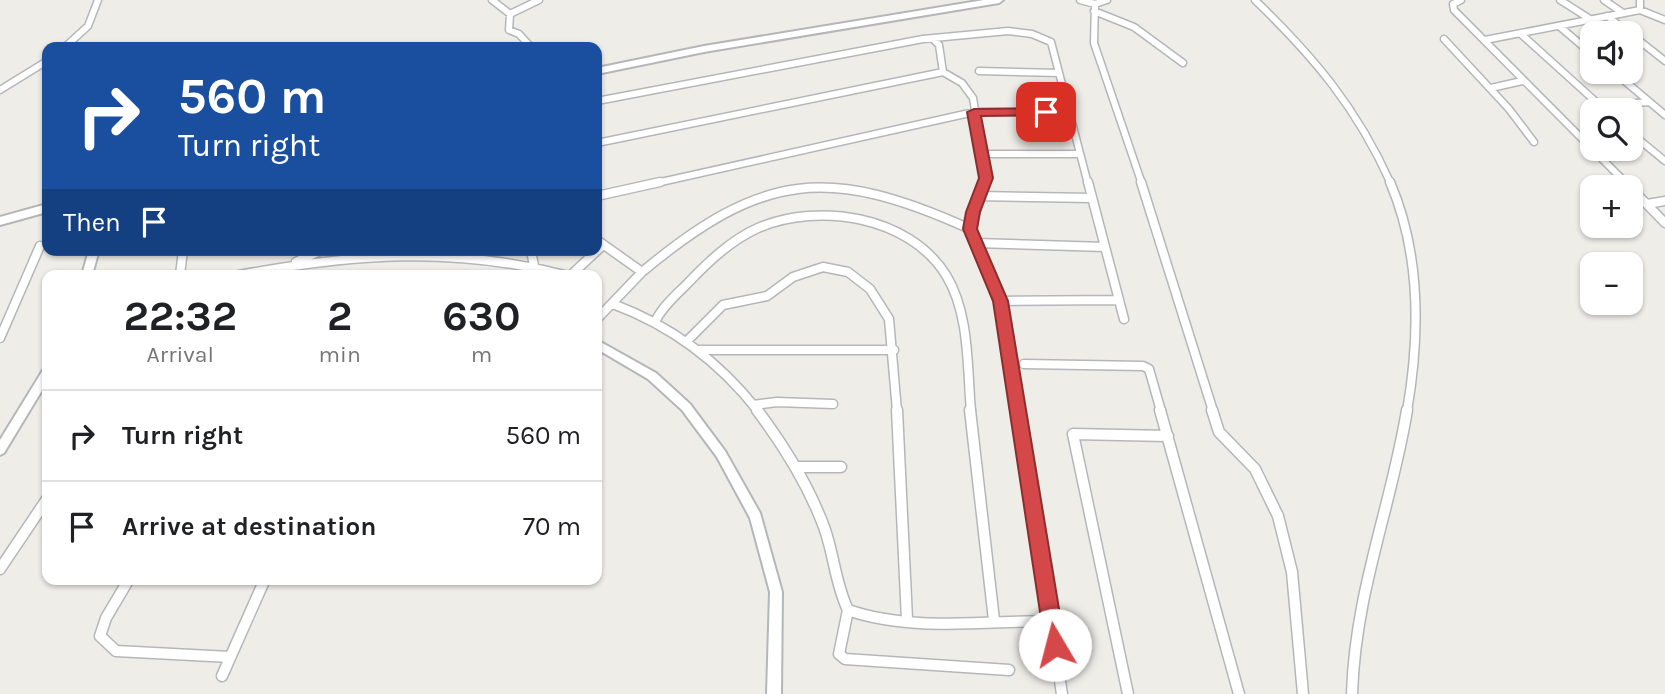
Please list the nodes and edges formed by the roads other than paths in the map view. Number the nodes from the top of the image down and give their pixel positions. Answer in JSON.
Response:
{"nodes":[{"id":1,"x":98,"y":0,"type":"edge"},
{"id":2,"x":492,"y":0,"type":"edge"},
{"id":3,"x":539,"y":0,"type":"edge"},
{"id":4,"x":999,"y":0,"type":"edge"},
{"id":5,"x":1080,"y":0,"type":"edge"},
{"id":6,"x":1107,"y":0,"type":"edge"},
{"id":7,"x":1255,"y":0,"type":"edge"},
{"id":8,"x":1461,"y":0,"type":"edge"},
{"id":9,"x":1560,"y":0,"type":"edge"},
{"id":10,"x":1604,"y":0,"type":"edge"},
{"id":11,"x":1640,"y":0,"type":"edge"},
{"id":12,"x":1095,"y":7,"type":"junction"},
{"id":13,"x":1640,"y":10,"type":"junction"},
{"id":14,"x":510,"y":13,"type":"junction"},
{"id":15,"x":1623,"y":13,"type":"junction"},
{"id":16,"x":1606,"y":16,"type":"junction"},
{"id":17,"x":1590,"y":19,"type":"junction"},
{"id":18,"x":1665,"y":20,"type":"edge"},
{"id":19,"x":1613,"y":21,"type":"edge"},
{"id":20,"x":1559,"y":26,"type":"junction"},
{"id":21,"x":1522,"y":35,"type":"junction"},
{"id":22,"x":1444,"y":39,"type":"dead end"},
{"id":23,"x":934,"y":40,"type":"junction"},
{"id":24,"x":1485,"y":40,"type":"junction"},
{"id":25,"x":70,"y":42,"type":"edge"},
{"id":26,"x":526,"y":42,"type":"edge"},
{"id":27,"x":1580,"y":44,"type":"edge"},
{"id":28,"x":1643,"y":44,"type":"edge"},
{"id":29,"x":1665,"y":61,"type":"edge"},
{"id":30,"x":1183,"y":63,"type":"dead end"},
{"id":31,"x":42,"y":64,"type":"edge"},
{"id":32,"x":602,"y":70,"type":"edge"},
{"id":33,"x":979,"y":71,"type":"dead end"},
{"id":34,"x":943,"y":72,"type":"junction"},
{"id":35,"x":1059,"y":74,"type":"junction"},
{"id":36,"x":1522,"y":81,"type":"junction"},
{"id":37,"x":1628,"y":84,"type":"edge"},
{"id":38,"x":1491,"y":88,"type":"junction"},
{"id":39,"x":0,"y":90,"type":"edge"},
{"id":40,"x":1591,"y":98,"type":"edge"},
{"id":41,"x":602,"y":100,"type":"edge"},
{"id":42,"x":1649,"y":102,"type":"junction"},
{"id":43,"x":1643,"y":103,"type":"edge"},
{"id":44,"x":974,"y":112,"type":"junction"},
{"id":45,"x":1070,"y":112,"type":"junction"},
{"id":46,"x":1665,"y":116,"type":"edge"},
{"id":47,"x":1534,"y":142,"type":"dead end"},
{"id":48,"x":1643,"y":142,"type":"edge"},
{"id":49,"x":602,"y":143,"type":"edge"},
{"id":50,"x":983,"y":154,"type":"junction"},
{"id":51,"x":1079,"y":154,"type":"junction"},
{"id":52,"x":1665,"y":161,"type":"edge"},
{"id":53,"x":1618,"y":175,"type":"edge"},
{"id":54,"x":602,"y":195,"type":"edge"},
{"id":55,"x":978,"y":196,"type":"junction"},
{"id":56,"x":1092,"y":198,"type":"junction"},
{"id":57,"x":1643,"y":200,"type":"edge"},
{"id":58,"x":1665,"y":201,"type":"edge"},
{"id":59,"x":1647,"y":204,"type":"junction"},
{"id":60,"x":42,"y":209,"type":"edge"},
{"id":61,"x":0,"y":221,"type":"edge"},
{"id":62,"x":1665,"y":223,"type":"edge"},
{"id":63,"x":970,"y":229,"type":"junction"},
{"id":64,"x":976,"y":243,"type":"junction"},
{"id":65,"x":602,"y":245,"type":"edge"},
{"id":66,"x":40,"y":247,"type":"dead end"},
{"id":67,"x":1105,"y":247,"type":"junction"},
{"id":68,"x":309,"y":256,"type":"edge"},
{"id":69,"x":357,"y":256,"type":"edge"},
{"id":70,"x":474,"y":256,"type":"edge"},
{"id":71,"x":532,"y":256,"type":"edge"},
{"id":72,"x":588,"y":256,"type":"edge"},
{"id":73,"x":290,"y":265,"type":"junction"},
{"id":74,"x":534,"y":265,"type":"junction"},
{"id":75,"x":264,"y":270,"type":"edge"},
{"id":76,"x":550,"y":270,"type":"edge"},
{"id":77,"x":575,"y":270,"type":"edge"},
{"id":78,"x":642,"y":272,"type":"junction"},
{"id":79,"x":1118,"y":300,"type":"junction"},
{"id":80,"x":1001,"y":301,"type":"junction"},
{"id":81,"x":613,"y":304,"type":"junction"},
{"id":82,"x":602,"y":314,"type":"edge"},
{"id":83,"x":1124,"y":319,"type":"dead end"},
{"id":84,"x":656,"y":320,"type":"junction"},
{"id":85,"x":0,"y":338,"type":"edge"},
{"id":86,"x":687,"y":341,"type":"junction"},
{"id":87,"x":602,"y":347,"type":"edge"},
{"id":88,"x":697,"y":350,"type":"junction"},
{"id":89,"x":894,"y":350,"type":"junction"},
{"id":90,"x":1024,"y":364,"type":"dead end"},
{"id":91,"x":42,"y":381,"type":"edge"},
{"id":92,"x":833,"y":404,"type":"dead end"},
{"id":93,"x":753,"y":405,"type":"junction"},
{"id":94,"x":1168,"y":436,"type":"junction"},
{"id":95,"x":0,"y":450,"type":"edge"},
{"id":96,"x":795,"y":467,"type":"junction"},
{"id":97,"x":841,"y":467,"type":"dead end"},
{"id":98,"x":42,"y":506,"type":"edge"},
{"id":99,"x":2,"y":564,"type":"edge"},
{"id":100,"x":125,"y":585,"type":"edge"},
{"id":101,"x":262,"y":585,"type":"edge"},
{"id":102,"x":848,"y":610,"type":"junction"},
{"id":103,"x":906,"y":619,"type":"junction"},
{"id":104,"x":994,"y":620,"type":"junction"},
{"id":105,"x":1052,"y":621,"type":"junction"},
{"id":106,"x":230,"y":657,"type":"junction"},
{"id":107,"x":1009,"y":670,"type":"dead end"},
{"id":108,"x":222,"y":676,"type":"dead end"},
{"id":109,"x":774,"y":694,"type":"edge"},
{"id":110,"x":1062,"y":694,"type":"edge"},
{"id":111,"x":1128,"y":694,"type":"edge"},
{"id":112,"x":1239,"y":694,"type":"edge"},
{"id":113,"x":1303,"y":694,"type":"edge"},
{"id":114,"x":1352,"y":694,"type":"edge"}],
"edges":[{"from":1,"to":25,"type":"street"},
{"from":2,"to":14,"type":"street"},
{"from":3,"to":14,"type":"street"},
{"from":4,"to":32,"type":"main road"},
{"from":5,"to":12,"type":"street"},
{"from":6,"to":12,"type":"street"},
{"from":7,"to":114,"type":"street"},
{"from":8,"to":24,"type":"street"},
{"from":9,"to":17,"type":"street"},
{"from":10,"to":15,"type":"street"},
{"from":11,"to":13,"type":"street"},
{"from":12,"to":30,"type":"street"},
{"from":12,"to":113,"type":"street"},
{"from":13,"to":15,"type":"street"},
{"from":13,"to":18,"type":"street"},
{"from":14,"to":26,"type":"street"},
{"from":15,"to":16,"type":"street"},
{"from":16,"to":17,"type":"street"},
{"from":16,"to":19,"type":"street"},
{"from":17,"to":20,"type":"street"},
{"from":20,"to":21,"type":"street"},
{"from":20,"to":27,"type":"street"},
{"from":21,"to":24,"type":"street"},
{"from":21,"to":40,"type":"street"},
{"from":22,"to":38,"type":"street"},
{"from":23,"to":34,"type":"street"},
{"from":23,"to":35,"type":"street"},
{"from":23,"to":41,"type":"street"},
{"from":24,"to":36,"type":"street"},
{"from":28,"to":29,"type":"street"},
{"from":31,"to":39,"type":"street"},
{"from":33,"to":35,"type":"street"},
{"from":34,"to":44,"type":"street"},
{"from":34,"to":49,"type":"street"},
{"from":35,"to":45,"type":"street"},
{"from":36,"to":38,"type":"street"},
{"from":36,"to":53,"type":"street"},
{"from":37,"to":42,"type":"street"},
{"from":38,"to":47,"type":"street"},
{"from":42,"to":43,"type":"street"},
{"from":42,"to":46,"type":"street"},
{"from":44,"to":45,"type":"street"},
{"from":44,"to":50,"type":"street"},
{"from":44,"to":54,"type":"street"},
{"from":45,"to":51,"type":"street"},
{"from":48,"to":52,"type":"street"},
{"from":50,"to":51,"type":"street"},
{"from":50,"to":55,"type":"street"},
{"from":51,"to":56,"type":"street"},
{"from":55,"to":56,"type":"street"},
{"from":55,"to":63,"type":"street"},
{"from":56,"to":67,"type":"street"},
{"from":57,"to":59,"type":"street"},
{"from":58,"to":59,"type":"street"},
{"from":59,"to":62,"type":"street"},
{"from":60,"to":61,"type":"main road"},
{"from":63,"to":64,"type":"street"},
{"from":63,"to":78,"type":"street"},
{"from":64,"to":67,"type":"street"},
{"from":64,"to":80,"type":"street"},
{"from":65,"to":78,"type":"street"},
{"from":66,"to":85,"type":"street"},
{"from":67,"to":79,"type":"street"},
{"from":68,"to":73,"type":"street"},
{"from":69,"to":73,"type":"street"},
{"from":70,"to":74,"type":"street"},
{"from":71,"to":74,"type":"street"},
{"from":72,"to":77,"type":"street"},
{"from":73,"to":75,"type":"street"},
{"from":74,"to":76,"type":"street"},
{"from":78,"to":81,"type":"street"},
{"from":79,"to":80,"type":"street"},
{"from":79,"to":83,"type":"street"},
{"from":80,"to":105,"type":"street"},
{"from":81,"to":82,"type":"street"},
{"from":81,"to":84,"type":"street"},
{"from":84,"to":86,"type":"street"},
{"from":84,"to":104,"type":"street"},
{"from":86,"to":88,"type":"street"},
{"from":86,"to":89,"type":"street"},
{"from":87,"to":109,"type":"street"},
{"from":88,"to":89,"type":"street"},
{"from":88,"to":93,"type":"street"},
{"from":89,"to":103,"type":"street"},
{"from":90,"to":94,"type":"street"},
{"from":91,"to":95,"type":"street"},
{"from":92,"to":93,"type":"street"},
{"from":93,"to":96,"type":"street"},
{"from":94,"to":111,"type":"street"},
{"from":94,"to":112,"type":"street"},
{"from":96,"to":97,"type":"street"},
{"from":96,"to":102,"type":"street"},
{"from":98,"to":99,"type":"street"},
{"from":100,"to":106,"type":"street"},
{"from":101,"to":106,"type":"street"},
{"from":102,"to":103,"type":"street"},
{"from":102,"to":107,"type":"street"},
{"from":103,"to":104,"type":"street"},
{"from":104,"to":105,"type":"street"},
{"from":105,"to":110,"type":"street"},
{"from":106,"to":108,"type":"street"}]}
